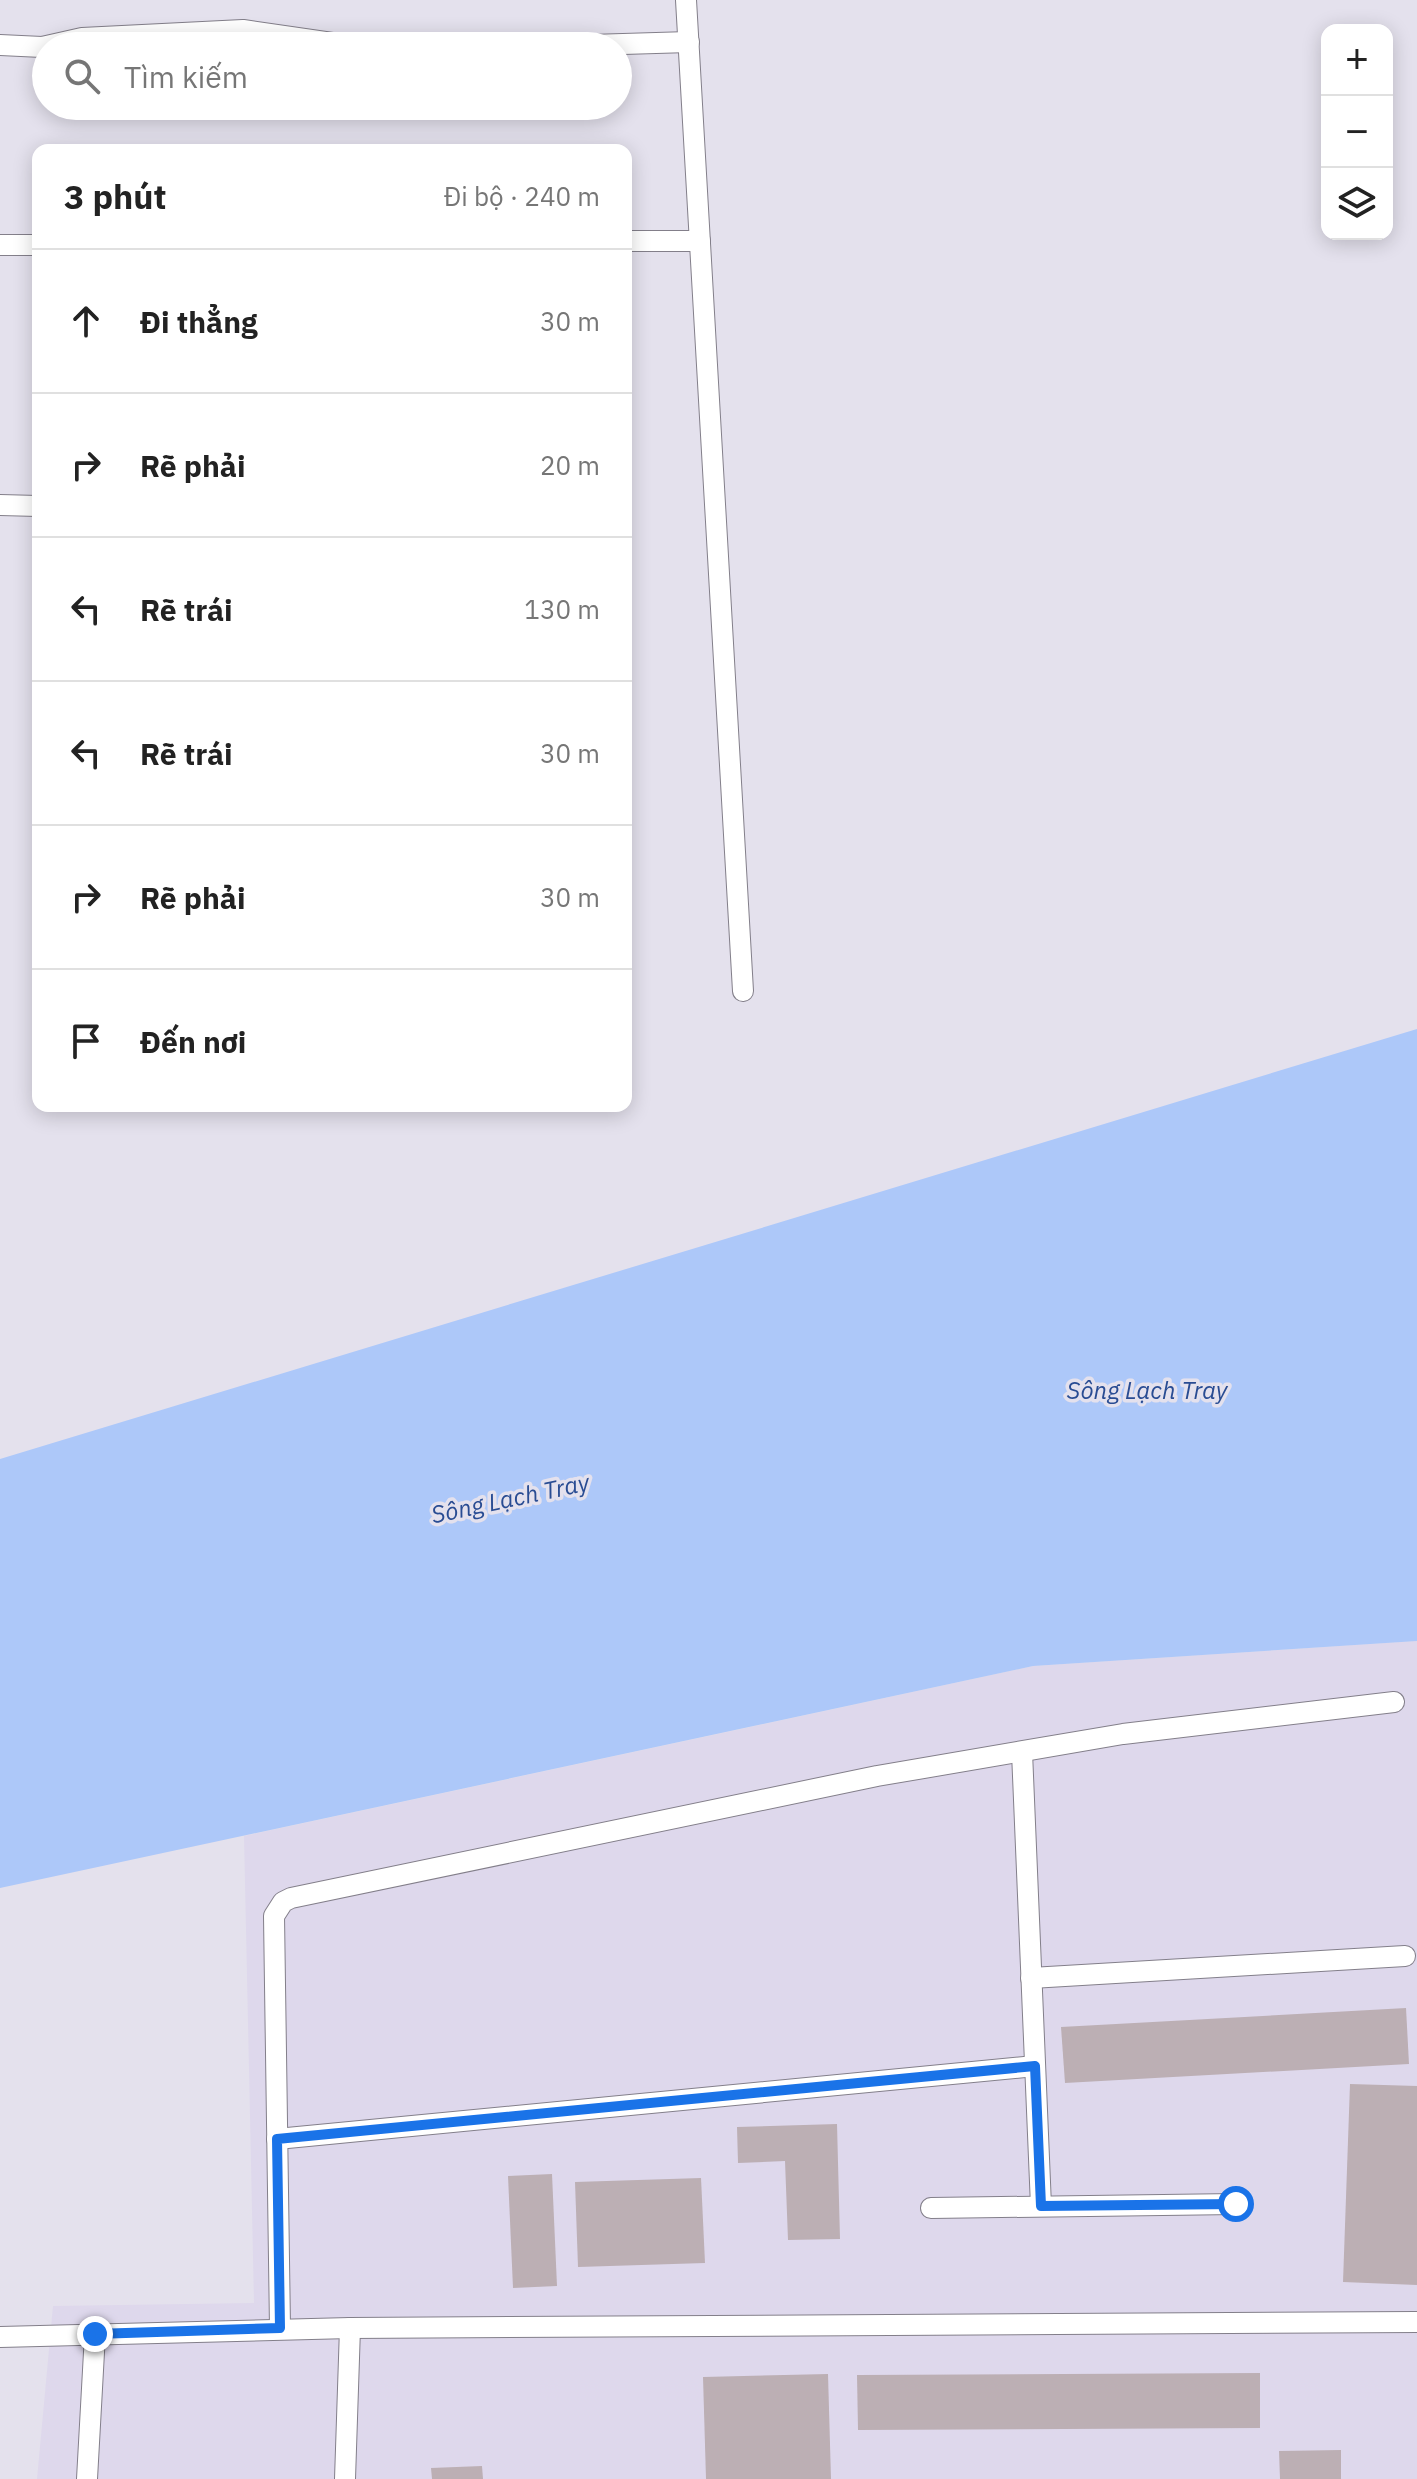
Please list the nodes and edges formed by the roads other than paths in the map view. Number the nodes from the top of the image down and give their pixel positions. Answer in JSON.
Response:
{"nodes":[{"id":1,"x":686,"y":0,"type":"edge"},
{"id":2,"x":203,"y":32,"type":"edge"},
{"id":3,"x":257,"y":32,"type":"edge"},
{"id":4,"x":689,"y":42,"type":"junction"},
{"id":5,"x":632,"y":44,"type":"edge"},
{"id":6,"x":0,"y":45,"type":"edge"},
{"id":7,"x":32,"y":47,"type":"edge"},
{"id":8,"x":632,"y":241,"type":"edge"},
{"id":9,"x":700,"y":241,"type":"junction"},
{"id":10,"x":0,"y":245,"type":"edge"},
{"id":11,"x":32,"y":245,"type":"edge"},
{"id":12,"x":0,"y":505,"type":"edge"},
{"id":13,"x":32,"y":506,"type":"edge"},
{"id":14,"x":743,"y":991,"type":"dead end"},
{"id":15,"x":1394,"y":1702,"type":"dead end"},
{"id":16,"x":1022,"y":1752,"type":"junction"},
{"id":17,"x":1405,"y":1956,"type":"dead end"},
{"id":18,"x":1031,"y":1978,"type":"junction"},
{"id":19,"x":1035,"y":2066,"type":"junction"},
{"id":20,"x":277,"y":2139,"type":"junction"},
{"id":21,"x":1236,"y":2204,"type":"dead end"},
{"id":22,"x":1041,"y":2206,"type":"junction"},
{"id":23,"x":931,"y":2208,"type":"dead end"},
{"id":24,"x":1417,"y":2322,"type":"edge"},
{"id":25,"x":280,"y":2328,"type":"junction"},
{"id":26,"x":350,"y":2328,"type":"junction"},
{"id":27,"x":95,"y":2334,"type":"junction"},
{"id":28,"x":0,"y":2337,"type":"edge"},
{"id":29,"x":87,"y":2479,"type":"edge"},
{"id":30,"x":345,"y":2479,"type":"edge"}],
"edges":[{"from":1,"to":4,"type":"lane"},
{"from":2,"to":3,"type":"lane"},
{"from":4,"to":5,"type":"lane"},
{"from":4,"to":9,"type":"lane"},
{"from":6,"to":7,"type":"lane"},
{"from":8,"to":9,"type":"lane"},
{"from":9,"to":14,"type":"lane"},
{"from":10,"to":11,"type":"lane"},
{"from":12,"to":13,"type":"lane"},
{"from":15,"to":16,"type":"lane"},
{"from":16,"to":18,"type":"lane"},
{"from":16,"to":20,"type":"lane"},
{"from":17,"to":18,"type":"lane"},
{"from":18,"to":19,"type":"lane"},
{"from":19,"to":20,"type":"lane"},
{"from":19,"to":22,"type":"lane"},
{"from":20,"to":25,"type":"lane"},
{"from":21,"to":22,"type":"lane"},
{"from":22,"to":23,"type":"lane"},
{"from":24,"to":26,"type":"lane"},
{"from":25,"to":26,"type":"lane"},
{"from":25,"to":27,"type":"lane"},
{"from":26,"to":30,"type":"lane"},
{"from":27,"to":28,"type":"lane"},
{"from":27,"to":29,"type":"lane"}]}
